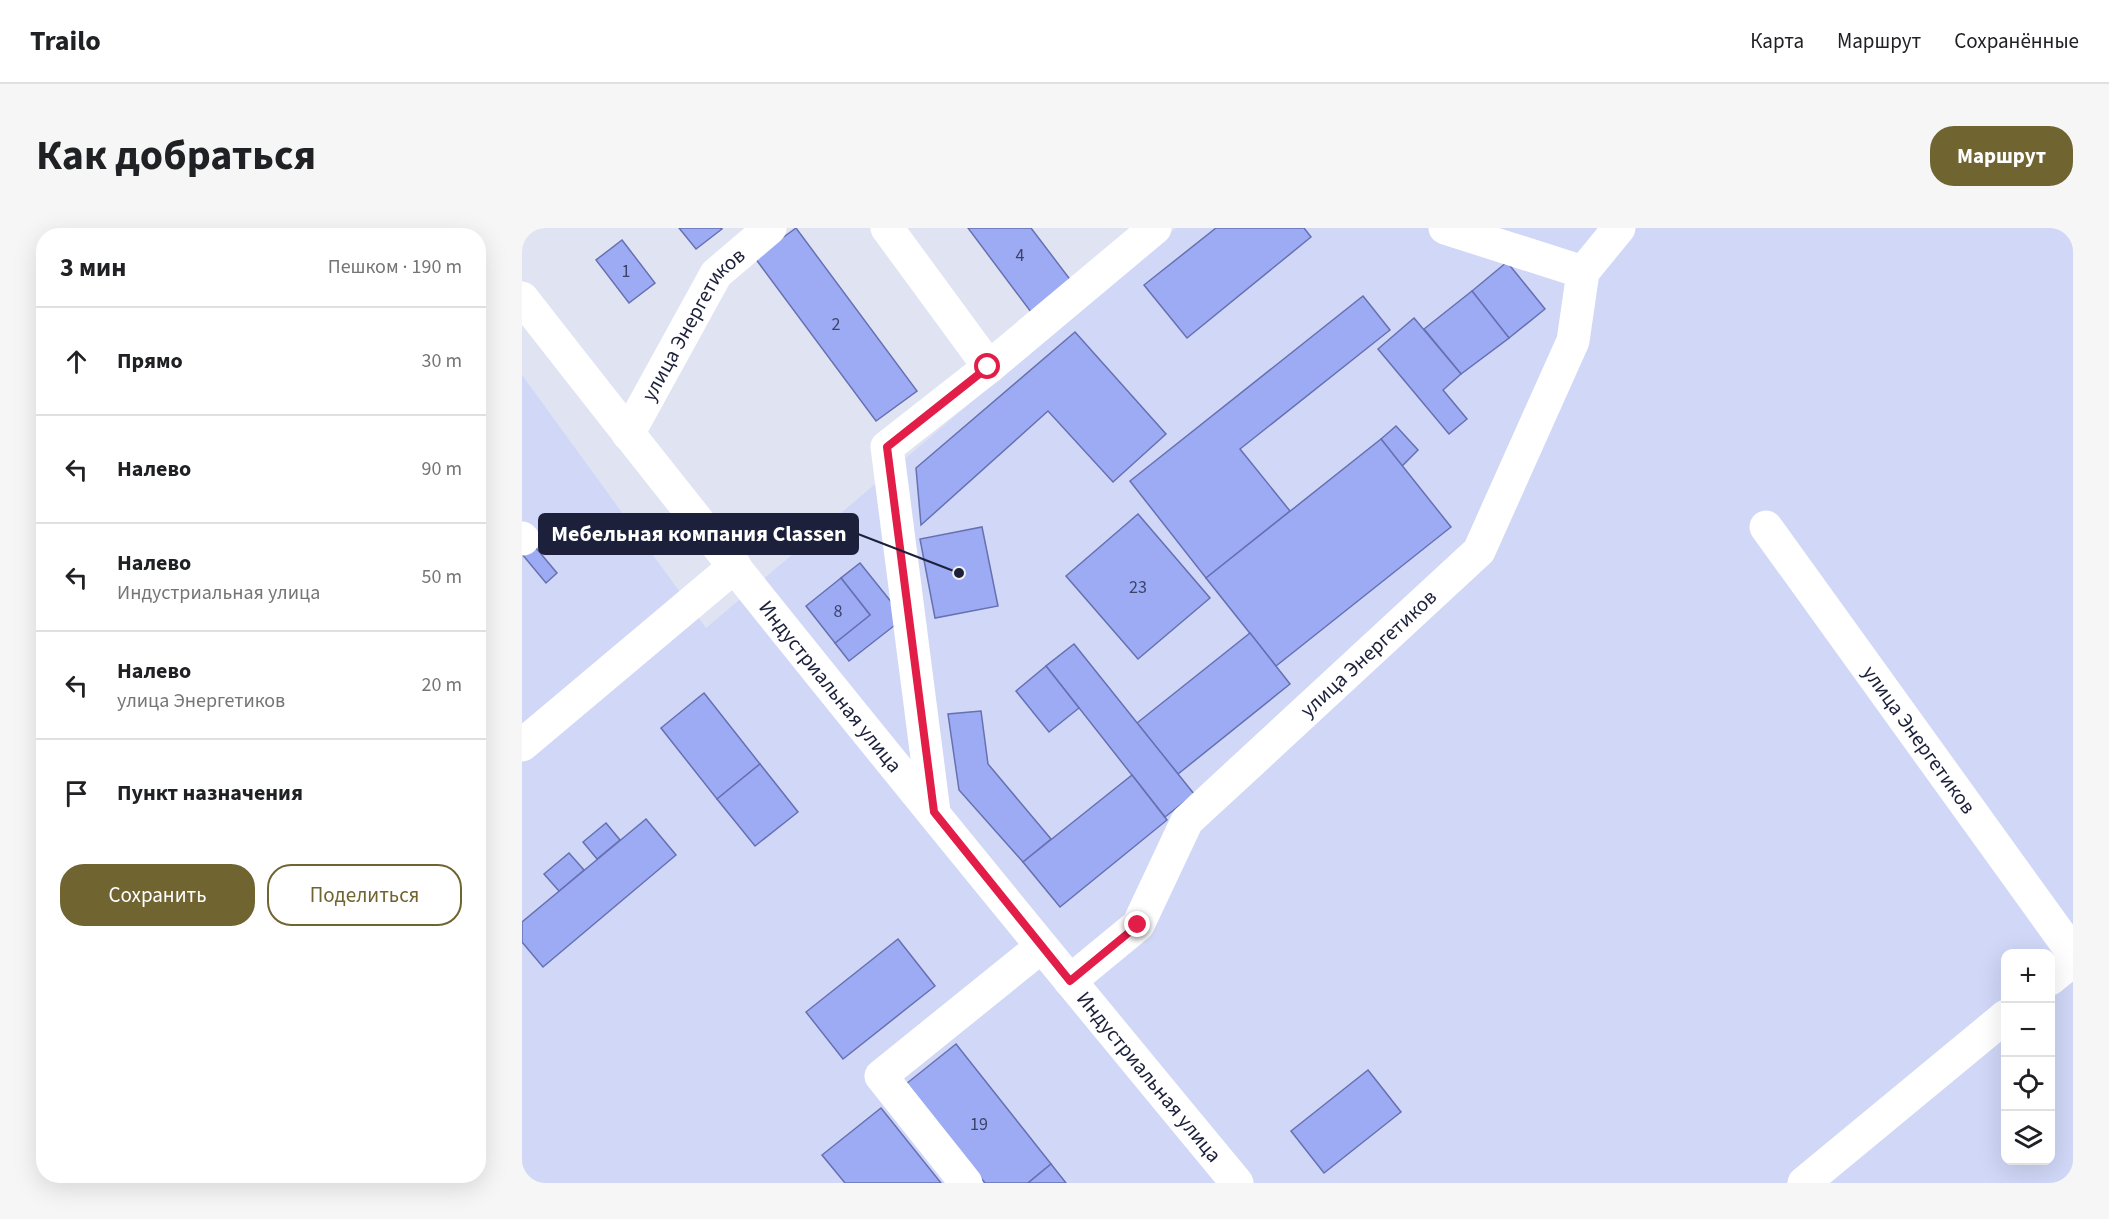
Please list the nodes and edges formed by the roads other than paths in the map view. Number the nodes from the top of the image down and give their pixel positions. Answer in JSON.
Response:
{"nodes":[{"id":1,"x":770,"y":228,"type":"edge"},
{"id":2,"x":887,"y":228,"type":"edge"},
{"id":3,"x":1154,"y":228,"type":"edge"},
{"id":4,"x":1445,"y":228,"type":"edge"},
{"id":5,"x":1620,"y":228,"type":"edge"},
{"id":6,"x":1582,"y":272,"type":"junction"},
{"id":7,"x":522,"y":298,"type":"edge"},
{"id":8,"x":535,"y":334,"type":"edge"},
{"id":9,"x":988,"y":367,"type":"junction"},
{"id":10,"x":628,"y":434,"type":"junction"},
{"id":11,"x":1766,"y":527,"type":"dead end"},
{"id":12,"x":735,"y":566,"type":"junction"},
{"id":13,"x":522,"y":745,"type":"edge"},
{"id":14,"x":934,"y":812,"type":"junction"},
{"id":15,"x":1041,"y":947,"type":"junction"},
{"id":16,"x":2073,"y":953,"type":"edge"},
{"id":17,"x":2073,"y":960,"type":"edge"},
{"id":18,"x":2055,"y":975,"type":"edge"},
{"id":19,"x":1070,"y":981,"type":"junction"},
{"id":20,"x":2001,"y":1020,"type":"edge"},
{"id":21,"x":966,"y":1183,"type":"edge"},
{"id":22,"x":1237,"y":1183,"type":"edge"},
{"id":23,"x":1804,"y":1183,"type":"edge"}],
"edges":[{"from":1,"to":10,"type":"street","name":"улица Энергетиков"},
{"from":2,"to":9,"type":"street"},
{"from":3,"to":9,"type":"street"},
{"from":4,"to":6,"type":"street"},
{"from":5,"to":6,"type":"street"},
{"from":6,"to":19,"type":"street","name":"улица Энергетиков"},
{"from":7,"to":8,"type":"street","name":"Индустриальная улица"},
{"from":8,"to":10,"type":"street","name":"Индустриальная улица"},
{"from":9,"to":14,"type":"street"},
{"from":10,"to":12,"type":"street","name":"Индустриальная улица"},
{"from":11,"to":16,"type":"street","name":"улица Энергетиков"},
{"from":12,"to":13,"type":"street"},
{"from":12,"to":14,"type":"street","name":"Индустриальная улица"},
{"from":14,"to":15,"type":"street","name":"Индустриальная улица"},
{"from":15,"to":19,"type":"street","name":"Индустриальная улица"},
{"from":15,"to":21,"type":"street"},
{"from":17,"to":18,"type":"street"},
{"from":19,"to":22,"type":"street","name":"Индустриальная улица"},
{"from":20,"to":23,"type":"street"}]}
